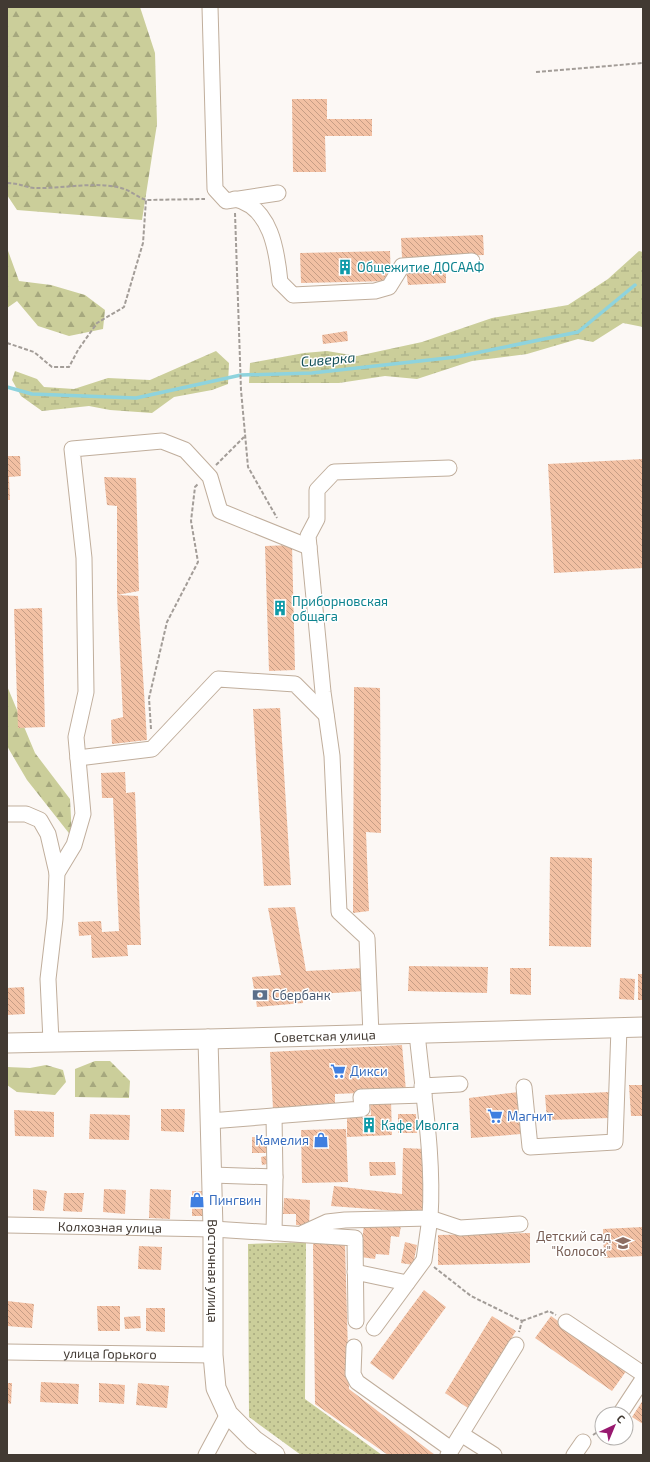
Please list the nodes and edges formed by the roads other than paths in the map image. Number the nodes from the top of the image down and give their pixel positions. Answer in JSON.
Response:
{"nodes":[{"id":1,"x":210,"y":7,"type":"edge"},
{"id":2,"x":278,"y":193,"type":"dead end"},
{"id":3,"x":230,"y":200,"type":"junction"},
{"id":4,"x":472,"y":262,"type":"dead end"},
{"id":5,"x":449,"y":468,"type":"dead end"},
{"id":6,"x":309,"y":547,"type":"junction"},
{"id":7,"x":326,"y":715,"type":"junction"},
{"id":8,"x":78,"y":758,"type":"junction"},
{"id":9,"x":7,"y":814,"type":"edge"},
{"id":10,"x":58,"y":873,"type":"junction"},
{"id":11,"x":643,"y":1027,"type":"edge"},
{"id":12,"x":619,"y":1028,"type":"junction"},
{"id":13,"x":417,"y":1033,"type":"junction"},
{"id":14,"x":371,"y":1035,"type":"junction"},
{"id":15,"x":208,"y":1039,"type":"junction"},
{"id":16,"x":52,"y":1041,"type":"junction"},
{"id":17,"x":7,"y":1043,"type":"edge"},
{"id":18,"x":460,"y":1084,"type":"dead end"},
{"id":19,"x":524,"y":1087,"type":"dead end"},
{"id":20,"x":423,"y":1090,"type":"junction"},
{"id":21,"x":274,"y":1116,"type":"junction"},
{"id":22,"x":210,"y":1121,"type":"junction"},
{"id":23,"x":212,"y":1175,"type":"junction"},
{"id":24,"x":275,"y":1176,"type":"junction"},
{"id":25,"x":430,"y":1218,"type":"junction"},
{"id":26,"x":520,"y":1224,"type":"dead end"},
{"id":27,"x":7,"y":1225,"type":"edge"},
{"id":28,"x":213,"y":1228,"type":"junction"},
{"id":29,"x":274,"y":1233,"type":"junction"},
{"id":30,"x":299,"y":1234,"type":"junction"},
{"id":31,"x":355,"y":1272,"type":"junction"},
{"id":32,"x":407,"y":1283,"type":"junction"},
{"id":33,"x":356,"y":1322,"type":"dead end"},
{"id":34,"x":566,"y":1322,"type":"road end"},
{"id":35,"x":374,"y":1328,"type":"dead end"},
{"id":36,"x":516,"y":1345,"type":"road end"},
{"id":37,"x":354,"y":1348,"type":"dead end"},
{"id":38,"x":7,"y":1352,"type":"edge"},
{"id":39,"x":213,"y":1355,"type":"junction"},
{"id":40,"x":643,"y":1374,"type":"edge"},
{"id":41,"x":643,"y":1378,"type":"edge"},
{"id":42,"x":625,"y":1406,"type":"edge"},
{"id":43,"x":228,"y":1414,"type":"junction"},
{"id":44,"x":461,"y":1434,"type":"junction"},
{"id":45,"x":583,"y":1442,"type":"dead end"},
{"id":46,"x":449,"y":1452,"type":"edge"},
{"id":47,"x":206,"y":1455,"type":"edge"},
{"id":48,"x":275,"y":1455,"type":"edge"},
{"id":49,"x":494,"y":1455,"type":"edge"},
{"id":50,"x":574,"y":1455,"type":"edge"}],
"edges":[{"from":1,"to":3,"type":"street"},
{"from":2,"to":3,"type":"street"},
{"from":3,"to":4,"type":"street"},
{"from":5,"to":6,"type":"street"},
{"from":6,"to":7,"type":"street"},
{"from":6,"to":8,"type":"street"},
{"from":7,"to":8,"type":"street"},
{"from":7,"to":14,"type":"street"},
{"from":8,"to":10,"type":"street"},
{"from":9,"to":10,"type":"street"},
{"from":10,"to":16,"type":"street"},
{"from":11,"to":12,"type":"main road","name":"Советская улица"},
{"from":12,"to":13,"type":"main road","name":"Советская улица"},
{"from":12,"to":19,"type":"street"},
{"from":13,"to":14,"type":"main road","name":"Советская улица"},
{"from":13,"to":20,"type":"street"},
{"from":14,"to":15,"type":"main road","name":"Советская улица"},
{"from":15,"to":16,"type":"main road","name":"Советская улица"},
{"from":15,"to":22,"type":"main road","name":"Восточная улица"},
{"from":16,"to":17,"type":"main road","name":"Советская улица"},
{"from":18,"to":20,"type":"street"},
{"from":20,"to":21,"type":"street"},
{"from":20,"to":25,"type":"street"},
{"from":21,"to":22,"type":"street"},
{"from":21,"to":24,"type":"street"},
{"from":22,"to":23,"type":"main road","name":"Восточная улица"},
{"from":23,"to":24,"type":"street"},
{"from":23,"to":28,"type":"main road","name":"Восточная улица"},
{"from":24,"to":29,"type":"street"},
{"from":25,"to":26,"type":"street"},
{"from":25,"to":30,"type":"street"},
{"from":25,"to":32,"type":"street"},
{"from":27,"to":28,"type":"street","name":"Колхозная улица"},
{"from":28,"to":29,"type":"street","name":"Колхозная улица"},
{"from":28,"to":39,"type":"main road","name":"Восточная улица"},
{"from":29,"to":30,"type":"street","name":"Колхозная улица"},
{"from":30,"to":31,"type":"street","name":"Колхозная улица"},
{"from":31,"to":32,"type":"street"},
{"from":31,"to":33,"type":"street"},
{"from":32,"to":35,"type":"street"},
{"from":34,"to":40,"type":"street"},
{"from":36,"to":44,"type":"street"},
{"from":37,"to":46,"type":"street"},
{"from":38,"to":39,"type":"street","name":"улица Горького"},
{"from":39,"to":43,"type":"main road","name":"Восточная улица"},
{"from":41,"to":42,"type":"street"},
{"from":43,"to":47,"type":"street"},
{"from":43,"to":48,"type":"main road","name":"Восточная улица"},
{"from":44,"to":46,"type":"street"},
{"from":44,"to":49,"type":"street"},
{"from":45,"to":50,"type":"street"}]}
